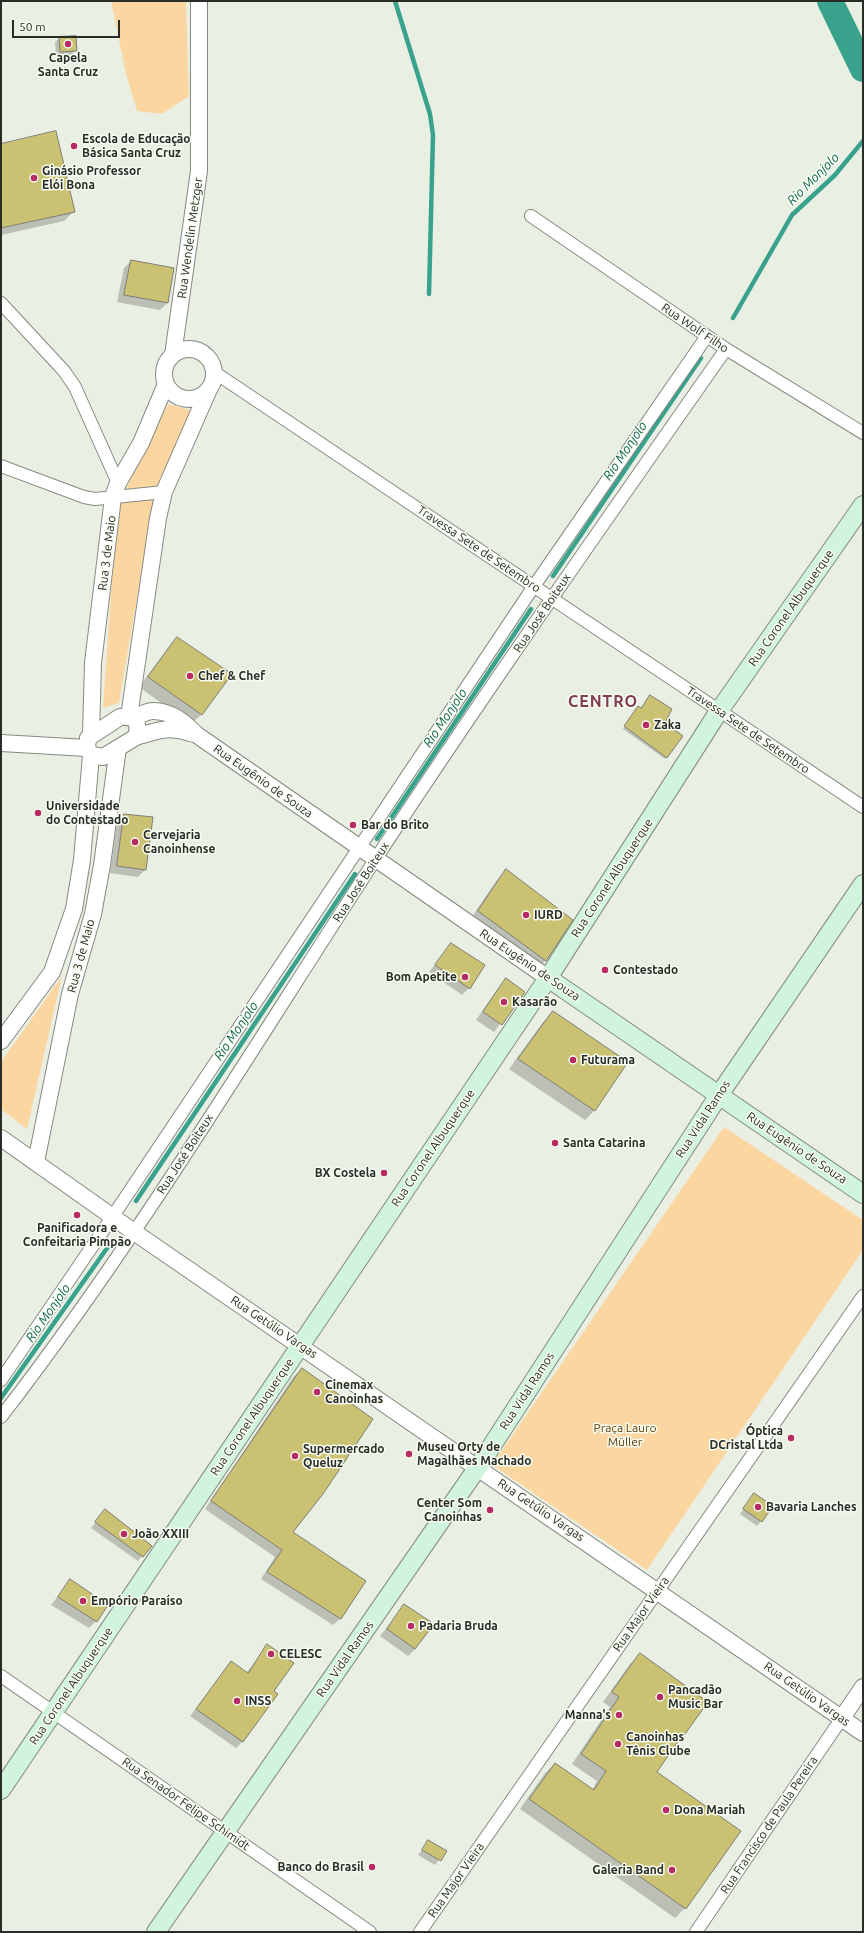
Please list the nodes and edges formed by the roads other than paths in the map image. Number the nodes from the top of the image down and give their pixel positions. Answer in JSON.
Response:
{"nodes":[{"id":1,"x":199,"y":1,"type":"edge"},
{"id":2,"x":531,"y":216,"type":"dead end"},
{"id":3,"x":1,"y":303,"type":"edge"},
{"id":4,"x":707,"y":336,"type":"junction"},
{"id":5,"x":726,"y":349,"type":"junction"},
{"id":6,"x":173,"y":355,"type":"junction"},
{"id":7,"x":214,"y":372,"type":"junction"},
{"id":8,"x":166,"y":384,"type":"junction"},
{"id":9,"x":209,"y":389,"type":"junction"},
{"id":10,"x":863,"y":433,"type":"edge"},
{"id":11,"x":1,"y":466,"type":"edge"},
{"id":12,"x":116,"y":490,"type":"junction"},
{"id":13,"x":164,"y":492,"type":"junction"},
{"id":14,"x":863,"y":505,"type":"edge"},
{"id":15,"x":534,"y":586,"type":"junction"},
{"id":16,"x":552,"y":598,"type":"junction"},
{"id":17,"x":718,"y":711,"type":"junction"},
{"id":18,"x":131,"y":717,"type":"junction"},
{"id":19,"x":197,"y":735,"type":"junction"},
{"id":20,"x":136,"y":738,"type":"junction"},
{"id":21,"x":1,"y":743,"type":"edge"},
{"id":22,"x":90,"y":746,"type":"junction"},
{"id":23,"x":118,"y":748,"type":"junction"},
{"id":24,"x":863,"y":808,"type":"edge"},
{"id":25,"x":86,"y":817,"type":"junction"},
{"id":26,"x":108,"y":819,"type":"junction"},
{"id":27,"x":358,"y":848,"type":"junction"},
{"id":28,"x":375,"y":859,"type":"junction"},
{"id":29,"x":863,"y":884,"type":"edge"},
{"id":30,"x":54,"y":969,"type":"junction"},
{"id":31,"x":548,"y":978,"type":"junction"},
{"id":32,"x":74,"y":980,"type":"junction"},
{"id":33,"x":1,"y":1041,"type":"edge"},
{"id":34,"x":719,"y":1095,"type":"junction"},
{"id":35,"x":1,"y":1138,"type":"edge"},
{"id":36,"x":36,"y":1162,"type":"junction"},
{"id":37,"x":863,"y":1194,"type":"edge"},
{"id":38,"x":113,"y":1216,"type":"junction"},
{"id":39,"x":134,"y":1232,"type":"junction"},
{"id":40,"x":863,"y":1296,"type":"edge"},
{"id":41,"x":300,"y":1345,"type":"junction"},
{"id":42,"x":1,"y":1380,"type":"edge"},
{"id":43,"x":1,"y":1417,"type":"edge"},
{"id":44,"x":478,"y":1467,"type":"junction"},
{"id":45,"x":657,"y":1590,"type":"junction"},
{"id":46,"x":1,"y":1676,"type":"edge"},
{"id":47,"x":863,"y":1687,"type":"edge"},
{"id":48,"x":53,"y":1712,"type":"junction"},
{"id":49,"x":842,"y":1718,"type":"junction"},
{"id":50,"x":863,"y":1733,"type":"edge"},
{"id":51,"x":1,"y":1790,"type":"edge"},
{"id":52,"x":225,"y":1831,"type":"junction"},
{"id":53,"x":156,"y":1932,"type":"edge"},
{"id":54,"x":370,"y":1932,"type":"edge"},
{"id":55,"x":420,"y":1932,"type":"edge"},
{"id":56,"x":696,"y":1932,"type":"edge"}],
"edges":[{"from":1,"to":6,"type":"street","name":"Rua Wendelin Metzger"},
{"from":2,"to":4,"type":"street","name":"Rua Wolf Filho"},
{"from":3,"to":12,"type":"street"},
{"from":4,"to":5,"type":"street","name":"Rua Wolf Filho"},
{"from":4,"to":15,"type":"street","name":"Rua José Boiteux"},
{"from":5,"to":10,"type":"street","name":"Rua Wolf Filho"},
{"from":5,"to":16,"type":"street","name":"Rua José Boiteux"},
{"from":6,"to":7,"type":"street"},
{"from":6,"to":8,"type":"street"},
{"from":7,"to":9,"type":"street"},
{"from":7,"to":15,"type":"street","name":"Travessa Sete de Setembro"},
{"from":8,"to":9,"type":"street"},
{"from":8,"to":12,"type":"street","name":"Rua 3 de Maio"},
{"from":9,"to":13,"type":"street"},
{"from":11,"to":12,"type":"street"},
{"from":12,"to":13,"type":"street"},
{"from":12,"to":22,"type":"street","name":"Rua 3 de Maio"},
{"from":13,"to":18,"type":"street"},
{"from":14,"to":17,"type":"main road","name":"Rua Coronel Albuquerque"},
{"from":15,"to":16,"type":"street","name":"Travessa Sete de Setembro"},
{"from":15,"to":27,"type":"street","name":"Rua José Boiteux"},
{"from":16,"to":17,"type":"street","name":"Travessa Sete de Setembro"},
{"from":16,"to":28,"type":"street","name":"Rua José Boiteux"},
{"from":17,"to":24,"type":"street","name":"Travessa Sete de Setembro"},
{"from":17,"to":31,"type":"main road","name":"Rua Coronel Albuquerque"},
{"from":18,"to":19,"type":"street","name":"Rua Eugênio de Souza"},
{"from":18,"to":20,"type":"street"},
{"from":18,"to":22,"type":"street","name":"Rua Eugênio de Souza"},
{"from":19,"to":20,"type":"street","name":"Rua Eugênio de Souza"},
{"from":19,"to":27,"type":"street","name":"Rua Eugênio de Souza"},
{"from":20,"to":23,"type":"street","name":"Rua Eugênio de Souza"},
{"from":21,"to":22,"type":"street","name":"Rua Eugênio de Souza"},
{"from":22,"to":23,"type":"street","name":"Rua Eugênio de Souza"},
{"from":22,"to":25,"type":"street","name":"Rua 3 de Maio"},
{"from":23,"to":26,"type":"street","name":"Rua 3 de Maio"},
{"from":25,"to":26,"type":"street"},
{"from":25,"to":30,"type":"street","name":"Rua 3 de Maio"},
{"from":26,"to":32,"type":"street","name":"Rua 3 de Maio"},
{"from":27,"to":28,"type":"street","name":"Rua Eugênio de Souza"},
{"from":27,"to":38,"type":"street","name":"Rua José Boiteux"},
{"from":28,"to":31,"type":"street","name":"Rua Eugênio de Souza"},
{"from":28,"to":39,"type":"street","name":"Rua José Boiteux"},
{"from":29,"to":34,"type":"main road","name":"Rua Vidal Ramos"},
{"from":30,"to":32,"type":"street"},
{"from":30,"to":33,"type":"street","name":"Rua 3 de Maio"},
{"from":31,"to":34,"type":"main road","name":"Rua Eugênio de Souza"},
{"from":31,"to":41,"type":"main road","name":"Rua Coronel Albuquerque"},
{"from":32,"to":36,"type":"street","name":"Rua 3 de Maio"},
{"from":34,"to":37,"type":"main road","name":"Rua Eugênio de Souza"},
{"from":34,"to":44,"type":"main road","name":"Rua Vidal Ramos"},
{"from":35,"to":36,"type":"street","name":"Rua Getúlio Vargas"},
{"from":36,"to":38,"type":"street","name":"Rua Getúlio Vargas"},
{"from":38,"to":39,"type":"street","name":"Rua Getúlio Vargas"},
{"from":38,"to":42,"type":"street","name":"Rua José Boiteux"},
{"from":39,"to":41,"type":"street","name":"Rua Getúlio Vargas"},
{"from":39,"to":43,"type":"street","name":"Rua José Boiteux"},
{"from":40,"to":45,"type":"street","name":"Rua Major Vieira"},
{"from":41,"to":44,"type":"street","name":"Rua Getúlio Vargas"},
{"from":41,"to":48,"type":"main road","name":"Rua Coronel Albuquerque"},
{"from":44,"to":45,"type":"street","name":"Rua Getúlio Vargas"},
{"from":44,"to":52,"type":"main road","name":"Rua Vidal Ramos"},
{"from":45,"to":49,"type":"street","name":"Rua Getúlio Vargas"},
{"from":45,"to":55,"type":"street","name":"Rua Major Vieira"},
{"from":46,"to":48,"type":"street","name":"Rua Senador Felipe Schimidt"},
{"from":47,"to":49,"type":"street"},
{"from":48,"to":51,"type":"main road","name":"Rua Coronel Albuquerque"},
{"from":48,"to":52,"type":"street","name":"Rua Senador Felipe Schimidt"},
{"from":49,"to":50,"type":"street","name":"Rua Getúlio Vargas"},
{"from":49,"to":56,"type":"street","name":"Rua Francisco de Paula Pereira"},
{"from":52,"to":53,"type":"main road","name":"Rua Vidal Ramos"},
{"from":52,"to":54,"type":"street","name":"Rua Senador Felipe Schimidt"}]}
